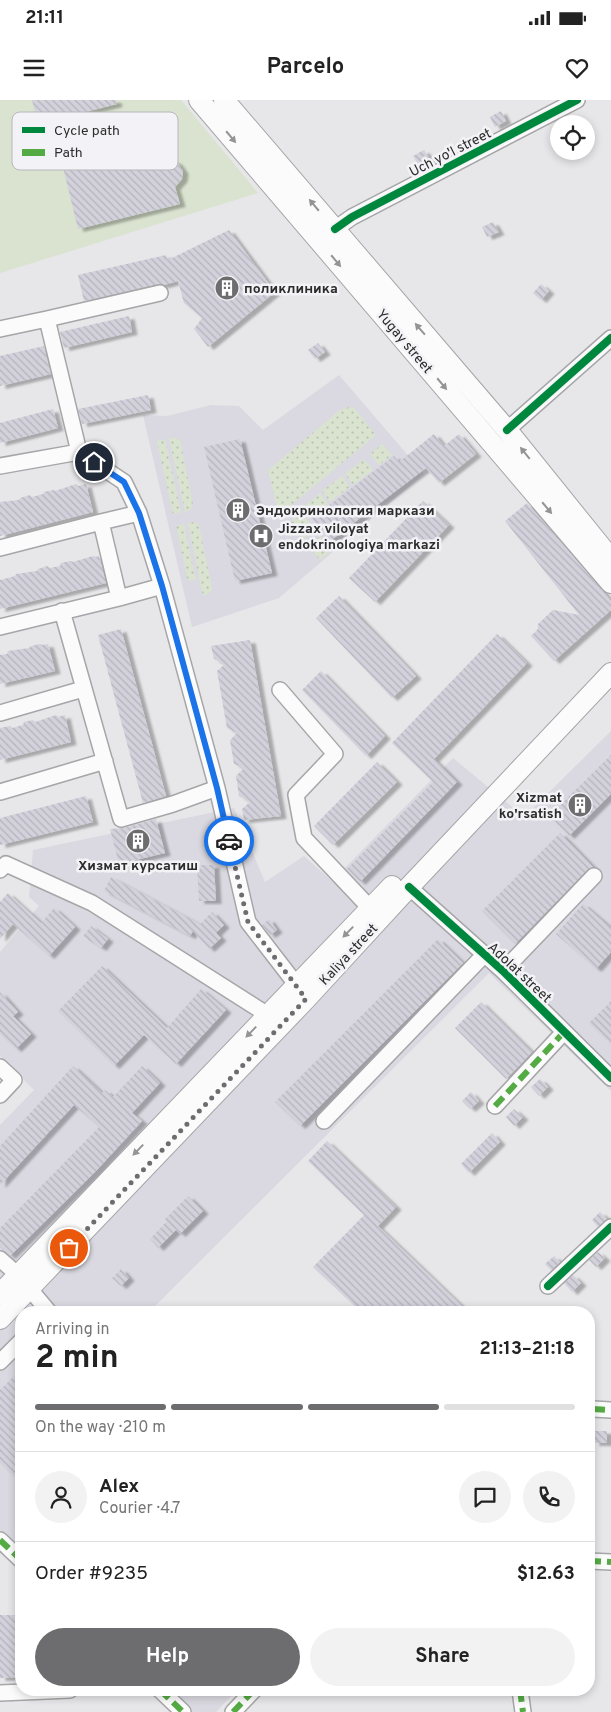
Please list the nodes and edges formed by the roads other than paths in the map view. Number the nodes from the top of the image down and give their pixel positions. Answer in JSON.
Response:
{"nodes":[{"id":1,"x":199,"y":100,"type":"edge"},
{"id":2,"x":224,"y":100,"type":"edge"},
{"id":3,"x":578,"y":100,"type":"edge"},
{"id":4,"x":334,"y":229,"type":"junction"},
{"id":5,"x":160,"y":293,"type":"dead end"},
{"id":6,"x":47,"y":319,"type":"junction"},
{"id":7,"x":0,"y":329,"type":"edge"},
{"id":8,"x":611,"y":338,"type":"edge"},
{"id":9,"x":506,"y":430,"type":"junction"},
{"id":10,"x":79,"y":452,"type":"junction"},
{"id":11,"x":0,"y":466,"type":"edge"},
{"id":12,"x":139,"y":513,"type":"junction"},
{"id":13,"x":101,"y":522,"type":"junction"},
{"id":14,"x":0,"y":548,"type":"edge"},
{"id":15,"x":611,"y":559,"type":"edge"},
{"id":16,"x":611,"y":583,"type":"edge"},
{"id":17,"x":162,"y":586,"type":"junction"},
{"id":18,"x":119,"y":598,"type":"junction"},
{"id":19,"x":62,"y":611,"type":"junction"},
{"id":20,"x":0,"y":627,"type":"edge"},
{"id":21,"x":611,"y":656,"type":"edge"},
{"id":22,"x":611,"y":674,"type":"edge"},
{"id":23,"x":83,"y":689,"type":"junction"},
{"id":24,"x":280,"y":690,"type":"dead end"},
{"id":25,"x":0,"y":713,"type":"edge"},
{"id":26,"x":105,"y":761,"type":"junction"},
{"id":27,"x":217,"y":788,"type":"junction"},
{"id":28,"x":0,"y":792,"type":"edge"},
{"id":29,"x":2,"y":864,"type":"edge"},
{"id":30,"x":594,"y":876,"type":"dead end"},
{"id":31,"x":409,"y":887,"type":"junction"},
{"id":32,"x":370,"y":908,"type":"junction"},
{"id":33,"x":484,"y":955,"type":"junction"},
{"id":34,"x":503,"y":971,"type":"junction"},
{"id":35,"x":302,"y":992,"type":"junction"},
{"id":36,"x":268,"y":1015,"type":"junction"},
{"id":37,"x":564,"y":1032,"type":"junction"},
{"id":38,"x":0,"y":1067,"type":"edge"},
{"id":39,"x":611,"y":1078,"type":"edge"},
{"id":40,"x":0,"y":1095,"type":"edge"},
{"id":41,"x":495,"y":1106,"type":"dead end"},
{"id":42,"x":324,"y":1121,"type":"dead end"},
{"id":43,"x":611,"y":1227,"type":"edge"},
{"id":44,"x":0,"y":1259,"type":"edge"},
{"id":45,"x":24,"y":1282,"type":"junction"},
{"id":46,"x":548,"y":1286,"type":"dead end"},
{"id":47,"x":0,"y":1294,"type":"edge"},
{"id":48,"x":44,"y":1306,"type":"edge"},
{"id":49,"x":0,"y":1319,"type":"edge"},
{"id":50,"x":15,"y":1347,"type":"edge"},
{"id":51,"x":0,"y":1362,"type":"edge"},
{"id":52,"x":595,"y":1409,"type":"edge"},
{"id":53,"x":611,"y":1410,"type":"edge"},
{"id":54,"x":0,"y":1540,"type":"edge"},
{"id":55,"x":15,"y":1554,"type":"edge"},
{"id":56,"x":595,"y":1561,"type":"edge"},
{"id":57,"x":611,"y":1562,"type":"edge"},
{"id":58,"x":15,"y":1692,"type":"edge"},
{"id":59,"x":0,"y":1693,"type":"edge"},
{"id":60,"x":166,"y":1696,"type":"edge"},
{"id":61,"x":248,"y":1696,"type":"edge"},
{"id":62,"x":521,"y":1696,"type":"edge"},
{"id":63,"x":183,"y":1712,"type":"edge"},
{"id":64,"x":233,"y":1712,"type":"edge"},
{"id":65,"x":523,"y":1712,"type":"edge"}],
"edges":[{"from":1,"to":16,"type":"main road","name":"Yugay street","one_way":true},
{"from":4,"to":2,"type":"main road","name":"Yugay street","one_way":true},
{"from":3,"to":4,"type":"street","name":"Uch yo'l street"},
{"from":9,"to":4,"type":"main road","name":"Yugay street","one_way":true},
{"from":5,"to":6,"type":"street"},
{"from":6,"to":7,"type":"street"},
{"from":6,"to":10,"type":"street"},
{"from":8,"to":9,"type":"street"},
{"from":15,"to":9,"type":"main road","name":"Yugay street","one_way":true},
{"from":10,"to":11,"type":"street"},
{"from":10,"to":12,"type":"street"},
{"from":12,"to":13,"type":"street"},
{"from":12,"to":17,"type":"street"},
{"from":13,"to":14,"type":"street"},
{"from":13,"to":18,"type":"street"},
{"from":17,"to":18,"type":"street"},
{"from":17,"to":27,"type":"street"},
{"from":18,"to":19,"type":"street"},
{"from":19,"to":20,"type":"street"},
{"from":19,"to":23,"type":"street"},
{"from":21,"to":32,"type":"main road","name":"Kaliya street"},
{"from":22,"to":31,"type":"main road","name":"Kaliya street"},
{"from":23,"to":25,"type":"street"},
{"from":23,"to":26,"type":"street"},
{"from":24,"to":32,"type":"street"},
{"from":26,"to":27,"type":"street"},
{"from":26,"to":28,"type":"street"},
{"from":27,"to":35,"type":"street"},
{"from":29,"to":36,"type":"street"},
{"from":30,"to":34,"type":"street"},
{"from":31,"to":33,"type":"street","name":"Adolat street"},
{"from":31,"to":35,"type":"main road","name":"Kaliya street"},
{"from":32,"to":35,"type":"main road","name":"Kaliya street","one_way":true},
{"from":33,"to":34,"type":"street","name":"Adolat street"},
{"from":33,"to":42,"type":"street"},
{"from":34,"to":37,"type":"street","name":"Adolat street"},
{"from":35,"to":36,"type":"main road","name":"Kaliya street"},
{"from":35,"to":45,"type":"main road","name":"Kaliya street"},
{"from":36,"to":45,"type":"main road","name":"Kaliya street","one_way":true},
{"from":37,"to":39,"type":"street","name":"Adolat street"},
{"from":37,"to":41,"type":"street"},
{"from":38,"to":40,"type":"street"},
{"from":43,"to":46,"type":"street"},
{"from":44,"to":45,"type":"street"},
{"from":45,"to":47,"type":"main road","name":"Kaliya street"},
{"from":45,"to":48,"type":"street"},
{"from":45,"to":49,"type":"main road","name":"Kaliya street"},
{"from":50,"to":51,"type":"street"},
{"from":52,"to":53,"type":"street"},
{"from":54,"to":55,"type":"street"},
{"from":56,"to":57,"type":"street"},
{"from":58,"to":59,"type":"street"},
{"from":60,"to":63,"type":"street"},
{"from":61,"to":64,"type":"street"},
{"from":62,"to":65,"type":"street"}]}
